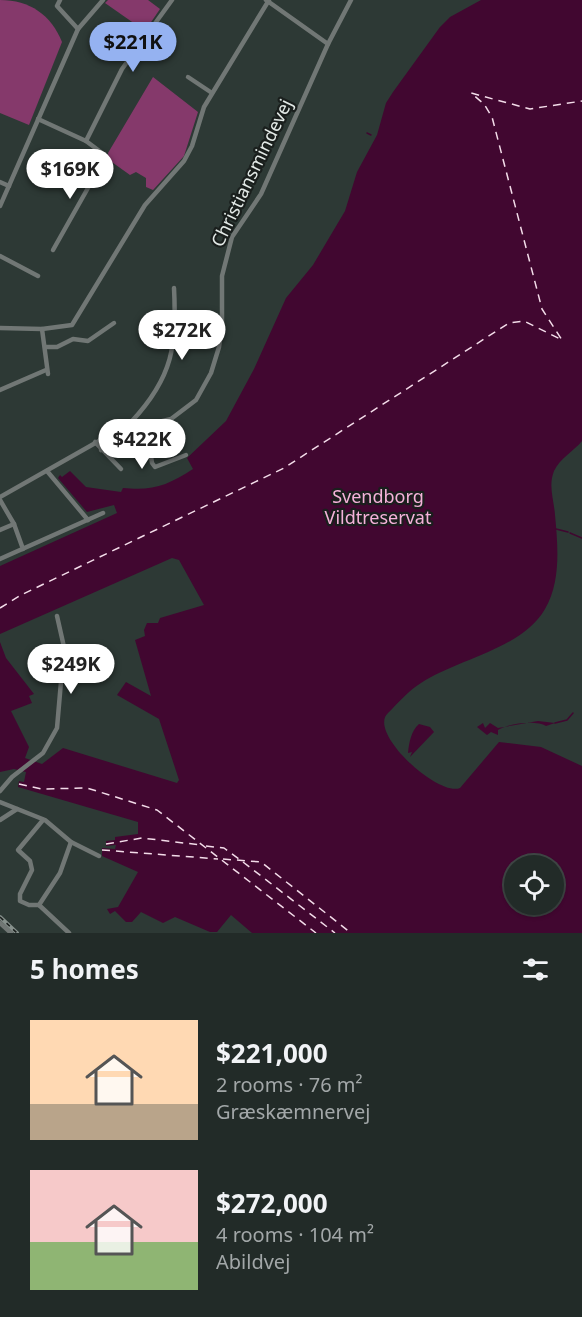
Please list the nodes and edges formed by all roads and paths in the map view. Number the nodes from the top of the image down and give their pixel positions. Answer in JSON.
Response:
{"nodes":[{"id":1,"x":60,"y":0,"type":"edge"},
{"id":2,"x":103,"y":0,"type":"edge"},
{"id":3,"x":172,"y":0,"type":"edge"},
{"id":4,"x":268,"y":0,"type":"edge"},
{"id":5,"x":351,"y":0,"type":"edge"},
{"id":6,"x":78,"y":28,"type":"junction"},
{"id":7,"x":328,"y":44,"type":"junction"},
{"id":8,"x":188,"y":77,"type":"dead end"},
{"id":9,"x":212,"y":93,"type":"junction"},
{"id":10,"x":38,"y":119,"type":"junction"},
{"id":11,"x":86,"y":141,"type":"junction"},
{"id":12,"x":0,"y":182,"type":"edge"},
{"id":13,"x":9,"y":186,"type":"junction"},
{"id":14,"x":0,"y":206,"type":"edge"},
{"id":15,"x":53,"y":250,"type":"dead end"},
{"id":16,"x":0,"y":256,"type":"edge"},
{"id":17,"x":38,"y":276,"type":"dead end"},
{"id":18,"x":174,"y":288,"type":"dead end"},
{"id":19,"x":114,"y":323,"type":"dead end"},
{"id":20,"x":0,"y":328,"type":"edge"},
{"id":21,"x":42,"y":329,"type":"junction"},
{"id":22,"x":45,"y":347,"type":"junction"},
{"id":23,"x":0,"y":390,"type":"edge"},
{"id":24,"x":133,"y":426,"type":"junction"},
{"id":25,"x":95,"y":442,"type":"junction"},
{"id":26,"x":101,"y":450,"type":"junction"},
{"id":27,"x":186,"y":455,"type":"dead end"},
{"id":28,"x":121,"y":469,"type":"dead end"},
{"id":29,"x":47,"y":471,"type":"junction"},
{"id":30,"x":0,"y":498,"type":"edge"},
{"id":31,"x":103,"y":513,"type":"dead end"},
{"id":32,"x":88,"y":520,"type":"junction"},
{"id":33,"x":14,"y":524,"type":"junction"},
{"id":34,"x":0,"y":530,"type":"edge"},
{"id":35,"x":23,"y":549,"type":"junction"},
{"id":36,"x":0,"y":559,"type":"edge"},
{"id":37,"x":57,"y":616,"type":"dead end"},
{"id":38,"x":0,"y":791,"type":"edge"},
{"id":39,"x":0,"y":802,"type":"edge"},
{"id":40,"x":17,"y":809,"type":"junction"},
{"id":41,"x":0,"y":820,"type":"edge"},
{"id":42,"x":43,"y":820,"type":"junction"},
{"id":43,"x":71,"y":842,"type":"junction"},
{"id":44,"x":99,"y":856,"type":"dead end"},
{"id":45,"x":39,"y":905,"type":"junction"},
{"id":46,"x":0,"y":923,"type":"edge"},
{"id":47,"x":11,"y":933,"type":"edge"},
{"id":48,"x":69,"y":933,"type":"edge"}],
"edges":[{"from":1,"to":6,"type":"street"},
{"from":2,"to":6,"type":"street"},
{"from":3,"to":11,"type":"street"},
{"from":4,"to":7,"type":"street"},
{"from":4,"to":9,"type":"street"},
{"from":5,"to":7,"type":"street","name":"Christiansmindevej"},
{"from":6,"to":10,"type":"street"},
{"from":7,"to":24,"type":"street","name":"Christiansmindevej"},
{"from":8,"to":9,"type":"street"},
{"from":9,"to":21,"type":"street"},
{"from":10,"to":11,"type":"street"},
{"from":10,"to":13,"type":"street"},
{"from":11,"to":15,"type":"street"},
{"from":12,"to":13,"type":"street"},
{"from":13,"to":14,"type":"street"},
{"from":16,"to":17,"type":"street"},
{"from":18,"to":24,"type":"street"},
{"from":19,"to":22,"type":"street"},
{"from":20,"to":21,"type":"street"},
{"from":21,"to":22,"type":"street"},
{"from":22,"to":23,"type":"street"},
{"from":24,"to":25,"type":"street","name":"Christiansmindevej"},
{"from":25,"to":26,"type":"street"},
{"from":25,"to":29,"type":"street","name":"Christiansmindevej"},
{"from":26,"to":27,"type":"street"},
{"from":26,"to":28,"type":"street"},
{"from":29,"to":30,"type":"street","name":"Christiansmindevej"},
{"from":29,"to":32,"type":"street"},
{"from":30,"to":33,"type":"street"},
{"from":31,"to":32,"type":"street"},
{"from":32,"to":35,"type":"street"},
{"from":33,"to":34,"type":"street"},
{"from":33,"to":35,"type":"street"},
{"from":35,"to":36,"type":"street"},
{"from":37,"to":38,"type":"street"},
{"from":39,"to":40,"type":"street"},
{"from":40,"to":41,"type":"street"},
{"from":40,"to":42,"type":"street"},
{"from":42,"to":43,"type":"street"},
{"from":42,"to":45,"type":"street"},
{"from":43,"to":44,"type":"street"},
{"from":43,"to":45,"type":"street"},
{"from":45,"to":48,"type":"street"},
{"from":46,"to":47,"type":"street"}]}
